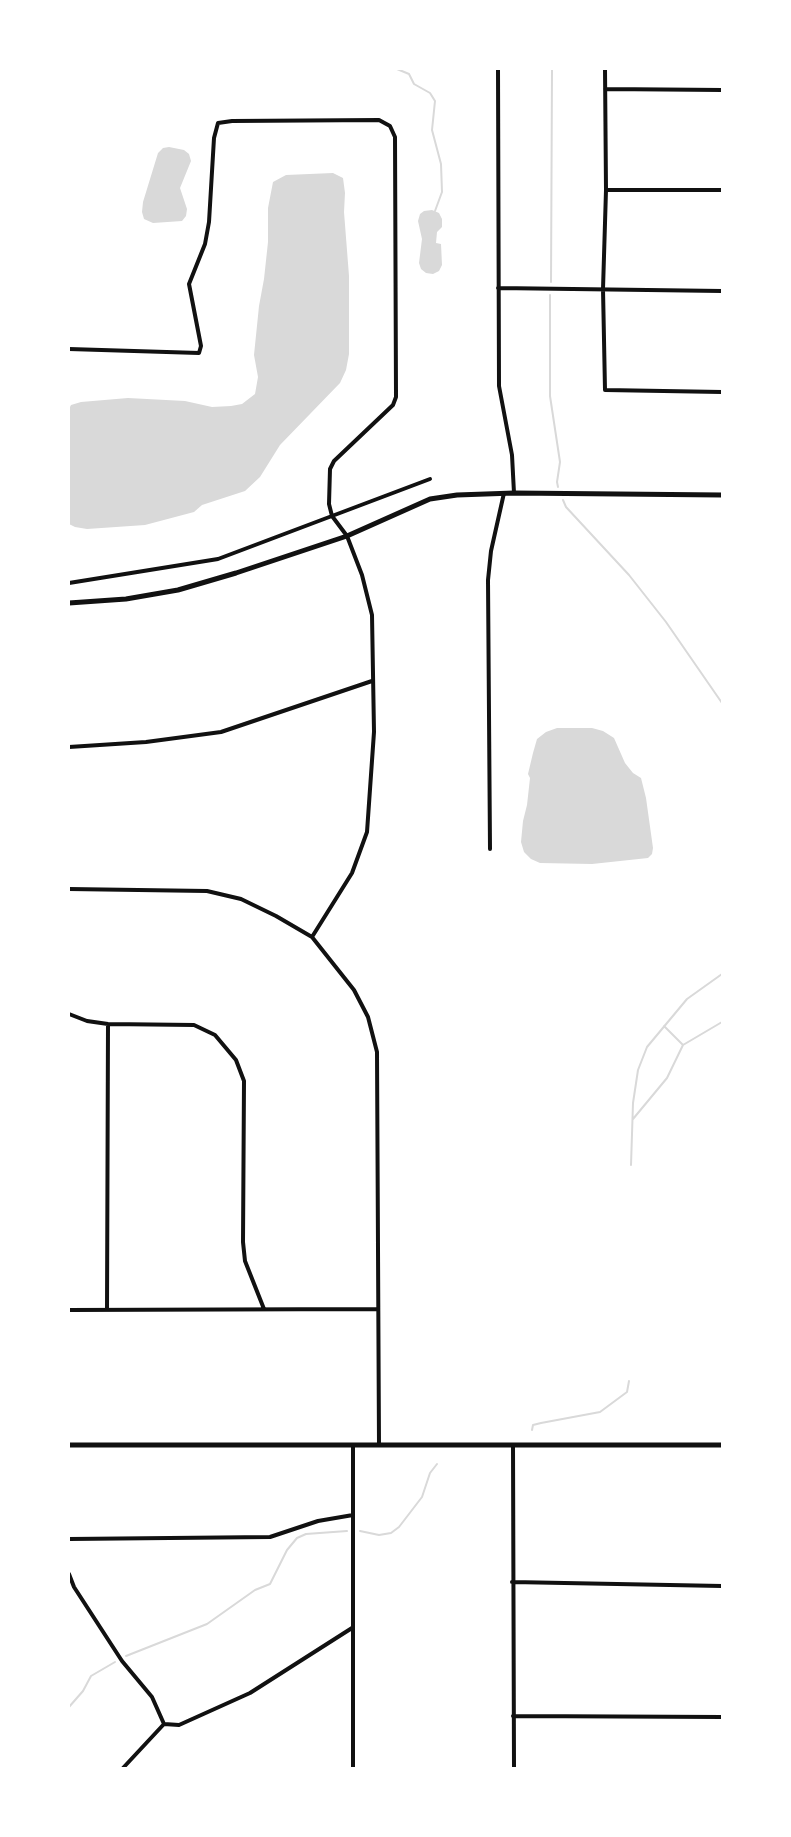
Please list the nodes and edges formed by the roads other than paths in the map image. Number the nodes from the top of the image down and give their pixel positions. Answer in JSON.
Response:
{"nodes":[{"id":1,"x":498,"y":69,"type":"edge"},
{"id":2,"x":605,"y":69,"type":"edge"},
{"id":3,"x":605,"y":89,"type":"junction"},
{"id":4,"x":722,"y":90,"type":"edge"},
{"id":5,"x":606,"y":190,"type":"junction"},
{"id":6,"x":722,"y":190,"type":"edge"},
{"id":7,"x":498,"y":288,"type":"junction"},
{"id":8,"x":603,"y":289,"type":"junction"},
{"id":9,"x":722,"y":291,"type":"edge"},
{"id":10,"x":69,"y":349,"type":"edge"},
{"id":11,"x":722,"y":392,"type":"edge"},
{"id":12,"x":430,"y":479,"type":"dead end"},
{"id":13,"x":504,"y":493,"type":"junction"},
{"id":14,"x":514,"y":493,"type":"junction"},
{"id":15,"x":722,"y":495,"type":"edge"},
{"id":16,"x":332,"y":516,"type":"junction"},
{"id":17,"x":347,"y":536,"type":"junction"},
{"id":18,"x":69,"y":583,"type":"edge"},
{"id":19,"x":69,"y":603,"type":"edge"},
{"id":20,"x":372,"y":681,"type":"junction"},
{"id":21,"x":69,"y":747,"type":"edge"},
{"id":22,"x":490,"y":849,"type":"dead end"},
{"id":23,"x":69,"y":889,"type":"edge"},
{"id":24,"x":312,"y":937,"type":"junction"},
{"id":25,"x":69,"y":1014,"type":"edge"},
{"id":26,"x":108,"y":1024,"type":"junction"},
{"id":27,"x":107,"y":1309,"type":"junction"},
{"id":28,"x":264,"y":1309,"type":"junction"},
{"id":29,"x":378,"y":1309,"type":"junction"},
{"id":30,"x":69,"y":1310,"type":"edge"},
{"id":31,"x":379,"y":1444,"type":"junction"},
{"id":32,"x":513,"y":1444,"type":"junction"},
{"id":33,"x":69,"y":1445,"type":"edge"},
{"id":34,"x":353,"y":1445,"type":"junction"},
{"id":35,"x":722,"y":1445,"type":"edge"},
{"id":36,"x":352,"y":1515,"type":"junction"},
{"id":37,"x":69,"y":1539,"type":"edge"},
{"id":38,"x":69,"y":1574,"type":"edge"},
{"id":39,"x":512,"y":1582,"type":"junction"},
{"id":40,"x":722,"y":1586,"type":"edge"},
{"id":41,"x":352,"y":1628,"type":"junction"},
{"id":42,"x":513,"y":1716,"type":"junction"},
{"id":43,"x":722,"y":1718,"type":"edge"},
{"id":44,"x":164,"y":1724,"type":"junction"},
{"id":45,"x":123,"y":1768,"type":"edge"},
{"id":46,"x":353,"y":1768,"type":"edge"},
{"id":47,"x":514,"y":1768,"type":"edge"}],
"edges":[{"from":1,"to":7,"type":"street"},
{"from":2,"to":3,"type":"street"},
{"from":3,"to":4,"type":"street"},
{"from":3,"to":5,"type":"street"},
{"from":5,"to":6,"type":"street"},
{"from":5,"to":8,"type":"street"},
{"from":7,"to":8,"type":"street"},
{"from":7,"to":14,"type":"street"},
{"from":8,"to":9,"type":"street"},
{"from":8,"to":11,"type":"street"},
{"from":10,"to":16,"type":"street"},
{"from":12,"to":16,"type":"street"},
{"from":13,"to":14,"type":"street"},
{"from":13,"to":17,"type":"street"},
{"from":13,"to":22,"type":"street"},
{"from":14,"to":15,"type":"street"},
{"from":16,"to":17,"type":"street"},
{"from":16,"to":18,"type":"street"},
{"from":17,"to":19,"type":"street"},
{"from":17,"to":20,"type":"street"},
{"from":20,"to":21,"type":"street"},
{"from":20,"to":24,"type":"street"},
{"from":23,"to":24,"type":"street"},
{"from":24,"to":29,"type":"street"},
{"from":25,"to":26,"type":"street"},
{"from":26,"to":27,"type":"street"},
{"from":26,"to":28,"type":"street"},
{"from":27,"to":28,"type":"street"},
{"from":27,"to":30,"type":"street"},
{"from":28,"to":29,"type":"street"},
{"from":29,"to":31,"type":"street"},
{"from":31,"to":32,"type":"street"},
{"from":31,"to":34,"type":"street"},
{"from":32,"to":35,"type":"street"},
{"from":32,"to":39,"type":"street"},
{"from":33,"to":34,"type":"street"},
{"from":34,"to":36,"type":"street"},
{"from":36,"to":37,"type":"street"},
{"from":36,"to":41,"type":"street"},
{"from":38,"to":44,"type":"street"},
{"from":39,"to":40,"type":"street"},
{"from":39,"to":42,"type":"street"},
{"from":41,"to":44,"type":"street"},
{"from":41,"to":46,"type":"street"},
{"from":42,"to":43,"type":"street"},
{"from":42,"to":47,"type":"street"},
{"from":44,"to":45,"type":"street"}]}
